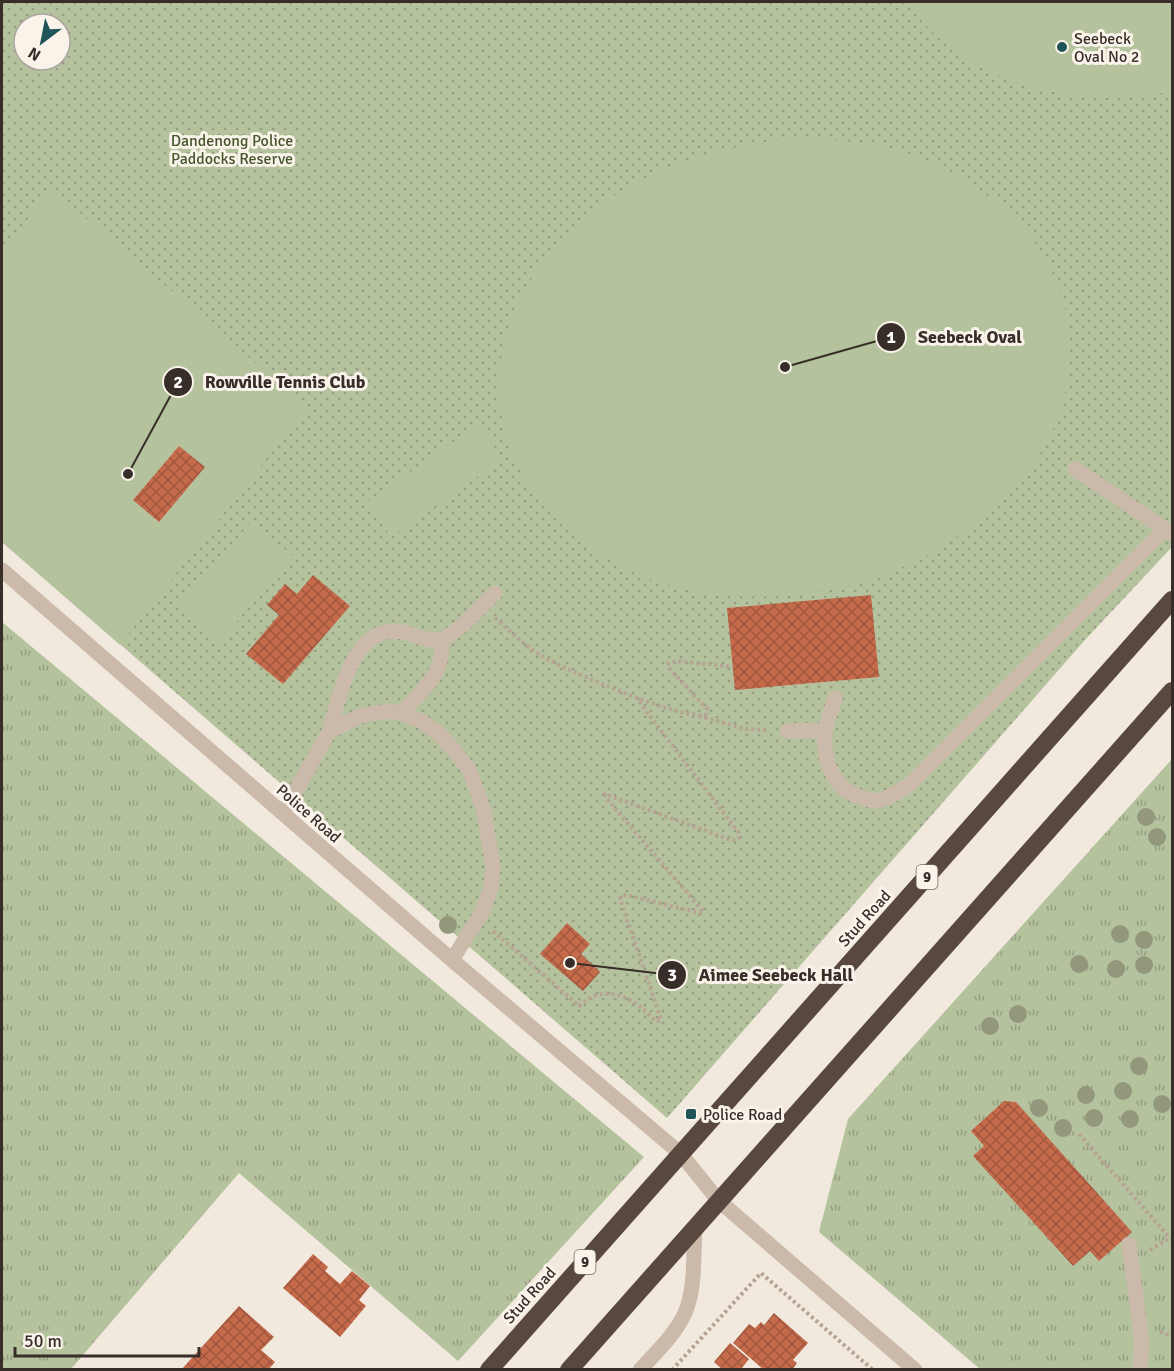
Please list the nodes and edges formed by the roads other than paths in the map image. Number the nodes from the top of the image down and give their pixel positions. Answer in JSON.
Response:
{"nodes":[{"id":1,"x":1075,"y":469,"type":"dead end"},
{"id":2,"x":1169,"y":531,"type":"edge"},
{"id":3,"x":2,"y":570,"type":"edge"},
{"id":4,"x":495,"y":593,"type":"dead end"},
{"id":5,"x":1173,"y":600,"type":"edge"},
{"id":6,"x":441,"y":640,"type":"junction"},
{"id":7,"x":1173,"y":691,"type":"edge"},
{"id":8,"x":836,"y":698,"type":"dead end"},
{"id":9,"x":401,"y":713,"type":"junction"},
{"id":10,"x":825,"y":730,"type":"junction"},
{"id":11,"x":787,"y":731,"type":"road end"},
{"id":12,"x":329,"y":732,"type":"junction"},
{"id":13,"x":283,"y":813,"type":"junction"},
{"id":14,"x":452,"y":960,"type":"junction"},
{"id":15,"x":681,"y":1154,"type":"junction"},
{"id":16,"x":717,"y":1200,"type":"junction"},
{"id":17,"x":695,"y":1228,"type":"junction"},
{"id":18,"x":1129,"y":1244,"type":"dead end"},
{"id":19,"x":489,"y":1370,"type":"edge"},
{"id":20,"x":569,"y":1370,"type":"edge"},
{"id":21,"x":640,"y":1370,"type":"edge"},
{"id":22,"x":915,"y":1370,"type":"edge"},
{"id":23,"x":1140,"y":1370,"type":"edge"}],
"edges":[{"from":1,"to":2,"type":"street"},
{"from":2,"to":10,"type":"street"},
{"from":3,"to":13,"type":"street","name":"Police Road"},
{"from":4,"to":6,"type":"street"},
{"from":5,"to":15,"type":"highway","name":"Stud Road","number":"9"},
{"from":6,"to":9,"type":"street"},
{"from":6,"to":12,"type":"street"},
{"from":7,"to":16,"type":"highway"},
{"from":8,"to":10,"type":"street"},
{"from":9,"to":12,"type":"street"},
{"from":9,"to":14,"type":"street"},
{"from":10,"to":11,"type":"street"},
{"from":12,"to":13,"type":"street"},
{"from":13,"to":14,"type":"street","name":"Police Road"},
{"from":14,"to":15,"type":"street","name":"Police Road"},
{"from":15,"to":16,"type":"street","name":"Police Road"},
{"from":15,"to":19,"type":"highway","name":"Stud Road","number":"9"},
{"from":16,"to":17,"type":"highway"},
{"from":16,"to":22,"type":"street","name":"Police Road"},
{"from":17,"to":20,"type":"highway"},
{"from":17,"to":21,"type":"street"},
{"from":18,"to":23,"type":"street"}]}
